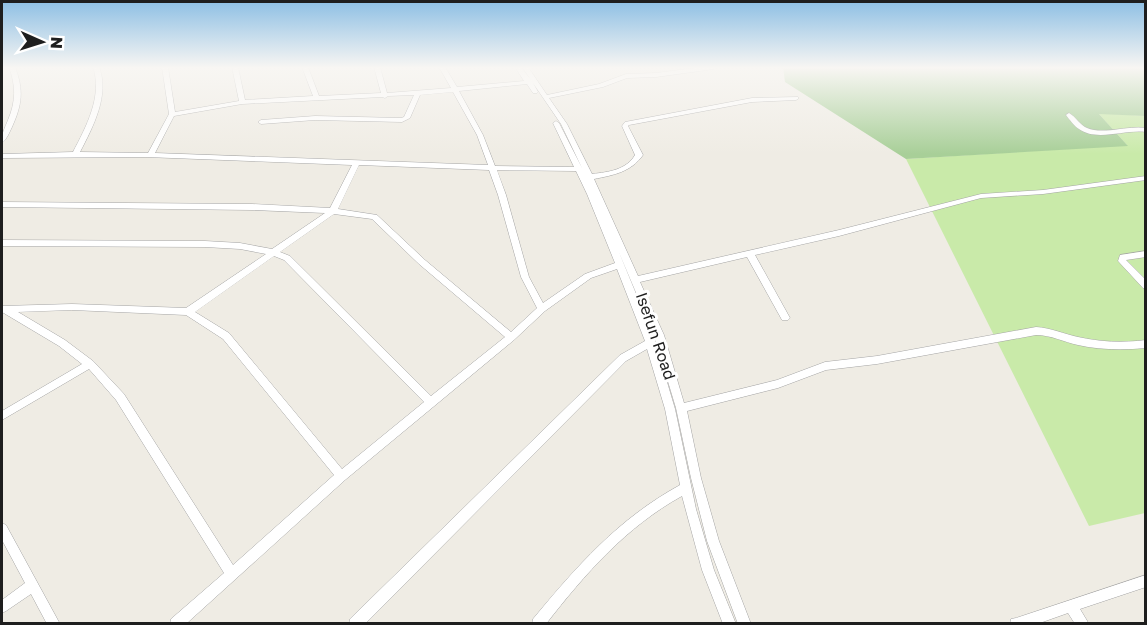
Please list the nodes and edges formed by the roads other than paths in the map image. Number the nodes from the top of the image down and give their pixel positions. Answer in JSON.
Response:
{"nodes":[{"id":1,"x":19,"y":96,"type":"edge"},
{"id":2,"x":97,"y":96,"type":"edge"},
{"id":3,"x":169,"y":96,"type":"edge"},
{"id":4,"x":241,"y":96,"type":"edge"},
{"id":5,"x":379,"y":96,"type":"edge"},
{"id":6,"x":417,"y":96,"type":"edge"},
{"id":7,"x":459,"y":96,"type":"edge"},
{"id":8,"x":539,"y":96,"type":"edge"},
{"id":9,"x":549,"y":96,"type":"edge"},
{"id":10,"x":545,"y":97,"type":"joint"},
{"id":11,"x":317,"y":98,"type":"joint"},
{"id":12,"x":796,"y":98,"type":"dead end"},
{"id":13,"x":242,"y":102,"type":"junction"},
{"id":14,"x":172,"y":114,"type":"junction"},
{"id":15,"x":1069,"y":115,"type":"dead end"},
{"id":16,"x":261,"y":122,"type":"dead end"},
{"id":17,"x":1146,"y":130,"type":"edge"},
{"id":18,"x":2,"y":141,"type":"edge"},
{"id":19,"x":76,"y":154,"type":"junction"},
{"id":20,"x":151,"y":154,"type":"junction"},
{"id":21,"x":2,"y":156,"type":"edge"},
{"id":22,"x":357,"y":162,"type":"junction"},
{"id":23,"x":494,"y":169,"type":"junction"},
{"id":24,"x":579,"y":169,"type":"junction"},
{"id":25,"x":591,"y":177,"type":"junction"},
{"id":26,"x":1144,"y":180,"type":"edge"},
{"id":27,"x":2,"y":204,"type":"edge"},
{"id":28,"x":333,"y":211,"type":"junction"},
{"id":29,"x":2,"y":243,"type":"edge"},
{"id":30,"x":275,"y":252,"type":"junction"},
{"id":31,"x":749,"y":253,"type":"junction"},
{"id":32,"x":1146,"y":254,"type":"edge"},
{"id":33,"x":619,"y":265,"type":"junction"},
{"id":34,"x":636,"y":280,"type":"junction"},
{"id":35,"x":1146,"y":286,"type":"edge"},
{"id":36,"x":4,"y":309,"type":"edge"},
{"id":37,"x":542,"y":309,"type":"junction"},
{"id":38,"x":188,"y":312,"type":"junction"},
{"id":39,"x":785,"y":318,"type":"dead end"},
{"id":40,"x":511,"y":337,"type":"junction"},
{"id":41,"x":650,"y":343,"type":"junction"},
{"id":42,"x":1146,"y":344,"type":"edge"},
{"id":43,"x":90,"y":364,"type":"junction"},
{"id":44,"x":431,"y":403,"type":"junction"},
{"id":45,"x":681,"y":408,"type":"junction"},
{"id":46,"x":2,"y":416,"type":"edge"},
{"id":47,"x":342,"y":476,"type":"junction"},
{"id":48,"x":685,"y":488,"type":"junction"},
{"id":49,"x":2,"y":529,"type":"edge"},
{"id":50,"x":231,"y":573,"type":"junction"},
{"id":51,"x":33,"y":585,"type":"junction"},
{"id":52,"x":1143,"y":585,"type":"edge"},
{"id":53,"x":1070,"y":606,"type":"junction"},
{"id":54,"x":2,"y":607,"type":"edge"},
{"id":55,"x":54,"y":624,"type":"edge"},
{"id":56,"x":176,"y":624,"type":"edge"},
{"id":57,"x":355,"y":624,"type":"edge"},
{"id":58,"x":538,"y":624,"type":"edge"},
{"id":59,"x":730,"y":624,"type":"edge"},
{"id":60,"x":745,"y":624,"type":"edge"},
{"id":61,"x":1016,"y":624,"type":"edge"},
{"id":62,"x":1083,"y":624,"type":"edge"}],
"edges":[{"from":1,"to":18,"type":"street"},
{"from":2,"to":19,"type":"street"},
{"from":3,"to":14,"type":"street"},
{"from":4,"to":13,"type":"street"},
{"from":5,"to":11,"type":"street"},
{"from":6,"to":16,"type":"street"},
{"from":7,"to":23,"type":"street"},
{"from":8,"to":24,"type":"street","name":"Isefun Road"},
{"from":9,"to":10,"type":"street"},
{"from":10,"to":25,"type":"street","name":"Isefun Road"},
{"from":11,"to":13,"type":"street"},
{"from":12,"to":25,"type":"street"},
{"from":13,"to":14,"type":"street"},
{"from":14,"to":20,"type":"street"},
{"from":15,"to":17,"type":"street"},
{"from":19,"to":20,"type":"street"},
{"from":19,"to":21,"type":"street"},
{"from":20,"to":22,"type":"street"},
{"from":22,"to":23,"type":"street"},
{"from":22,"to":28,"type":"street"},
{"from":23,"to":24,"type":"street"},
{"from":23,"to":37,"type":"street"},
{"from":24,"to":33,"type":"street","name":"Isefun Road"},
{"from":25,"to":34,"type":"street","name":"Isefun Road"},
{"from":26,"to":31,"type":"street"},
{"from":27,"to":28,"type":"street"},
{"from":28,"to":30,"type":"street"},
{"from":28,"to":40,"type":"street"},
{"from":29,"to":30,"type":"street"},
{"from":30,"to":38,"type":"street"},
{"from":30,"to":44,"type":"street"},
{"from":31,"to":34,"type":"street"},
{"from":31,"to":39,"type":"street"},
{"from":32,"to":35,"type":"street"},
{"from":33,"to":37,"type":"street"},
{"from":33,"to":41,"type":"street","name":"Isefun Road"},
{"from":34,"to":45,"type":"street","name":"Isefun Road"},
{"from":36,"to":38,"type":"street"},
{"from":36,"to":43,"type":"street"},
{"from":37,"to":40,"type":"street"},
{"from":38,"to":47,"type":"street"},
{"from":40,"to":44,"type":"street"},
{"from":41,"to":48,"type":"street","name":"Isefun Road"},
{"from":41,"to":57,"type":"street"},
{"from":42,"to":45,"type":"street"},
{"from":43,"to":46,"type":"street"},
{"from":43,"to":50,"type":"street"},
{"from":44,"to":47,"type":"street"},
{"from":45,"to":60,"type":"street","name":"Isefun Road"},
{"from":47,"to":50,"type":"street"},
{"from":48,"to":58,"type":"street"},
{"from":48,"to":59,"type":"street","name":"Isefun Road"},
{"from":49,"to":51,"type":"street"},
{"from":50,"to":56,"type":"street"},
{"from":51,"to":54,"type":"street"},
{"from":51,"to":55,"type":"street"},
{"from":52,"to":53,"type":"street"},
{"from":53,"to":61,"type":"street"},
{"from":53,"to":62,"type":"street"}]}
